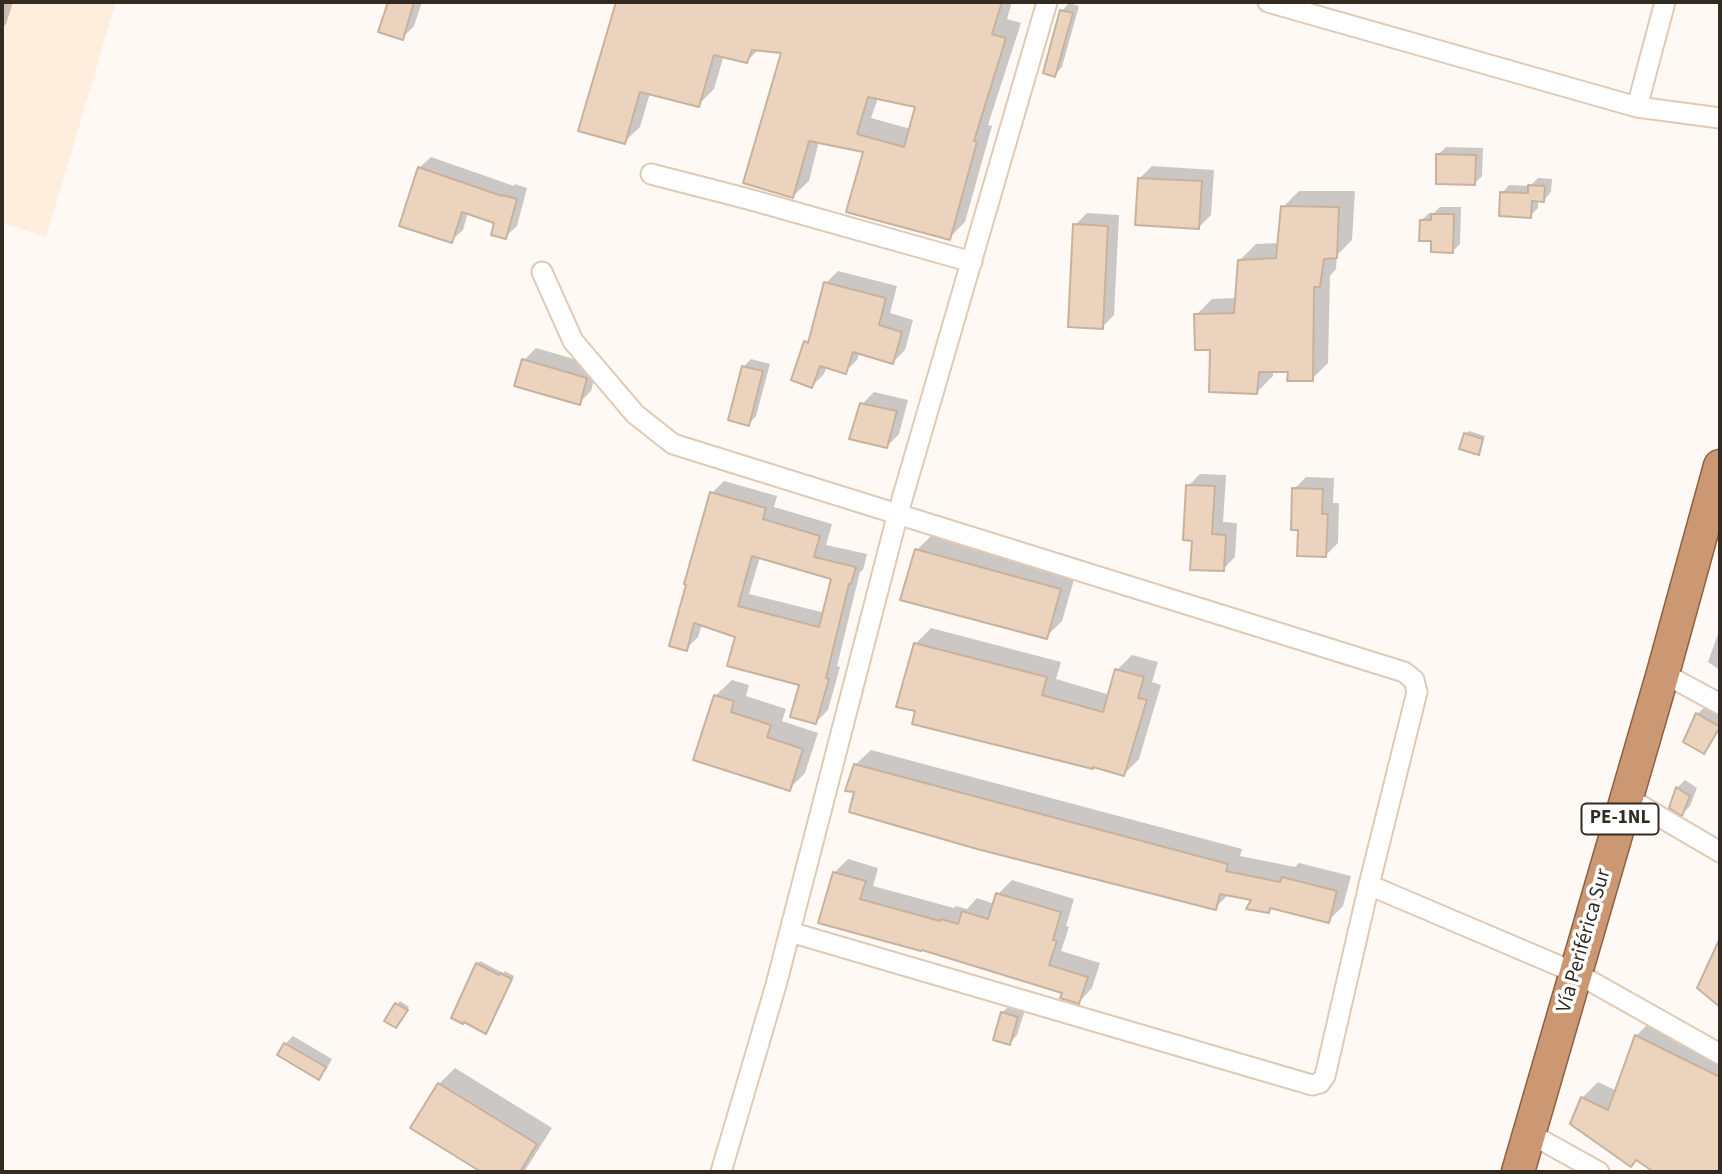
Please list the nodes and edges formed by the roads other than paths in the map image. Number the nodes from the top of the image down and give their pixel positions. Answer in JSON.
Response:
{"nodes":[{"id":1,"x":1047,"y":2,"type":"edge"},
{"id":2,"x":1268,"y":2,"type":"edge"},
{"id":3,"x":1665,"y":2,"type":"edge"},
{"id":4,"x":1637,"y":107,"type":"junction"},
{"id":5,"x":1720,"y":118,"type":"edge"},
{"id":6,"x":651,"y":174,"type":"dead end"},
{"id":7,"x":972,"y":262,"type":"junction"},
{"id":8,"x":542,"y":272,"type":"dead end"},
{"id":9,"x":1720,"y":466,"type":"edge"},
{"id":10,"x":898,"y":513,"type":"junction"},
{"id":11,"x":1663,"y":673,"type":"junction"},
{"id":12,"x":1720,"y":704,"type":"edge"},
{"id":13,"x":1626,"y":797,"type":"junction"},
{"id":14,"x":1720,"y":852,"type":"edge"},
{"id":15,"x":1368,"y":885,"type":"junction"},
{"id":16,"x":790,"y":932,"type":"junction"},
{"id":17,"x":1576,"y":974,"type":"junction"},
{"id":18,"x":1720,"y":1054,"type":"edge"},
{"id":19,"x":1529,"y":1133,"type":"junction"},
{"id":20,"x":721,"y":1172,"type":"edge"},
{"id":21,"x":1518,"y":1172,"type":"edge"},
{"id":22,"x":1599,"y":1172,"type":"edge"}],
"edges":[{"from":1,"to":7,"type":"street"},
{"from":2,"to":4,"type":"street"},
{"from":3,"to":4,"type":"street"},
{"from":4,"to":5,"type":"street"},
{"from":6,"to":7,"type":"street"},
{"from":7,"to":10,"type":"street"},
{"from":8,"to":10,"type":"street"},
{"from":9,"to":11,"type":"highway","name":"Vía Periférica Sur","number":"PE-1NL"},
{"from":10,"to":15,"type":"street"},
{"from":10,"to":16,"type":"street"},
{"from":11,"to":12,"type":"street"},
{"from":11,"to":13,"type":"highway","name":"Vía Periférica Sur","number":"PE-1NL"},
{"from":13,"to":14,"type":"street"},
{"from":13,"to":17,"type":"highway","name":"Vía Periférica Sur","number":"PE-1NL"},
{"from":15,"to":16,"type":"street"},
{"from":15,"to":17,"type":"street"},
{"from":16,"to":20,"type":"street"},
{"from":17,"to":18,"type":"street"},
{"from":17,"to":19,"type":"highway","name":"Vía Periférica Sur","number":"PE-1NL"},
{"from":19,"to":21,"type":"highway","name":"Vía Periférica Sur","number":"PE-1NL"},
{"from":19,"to":22,"type":"street"}]}
